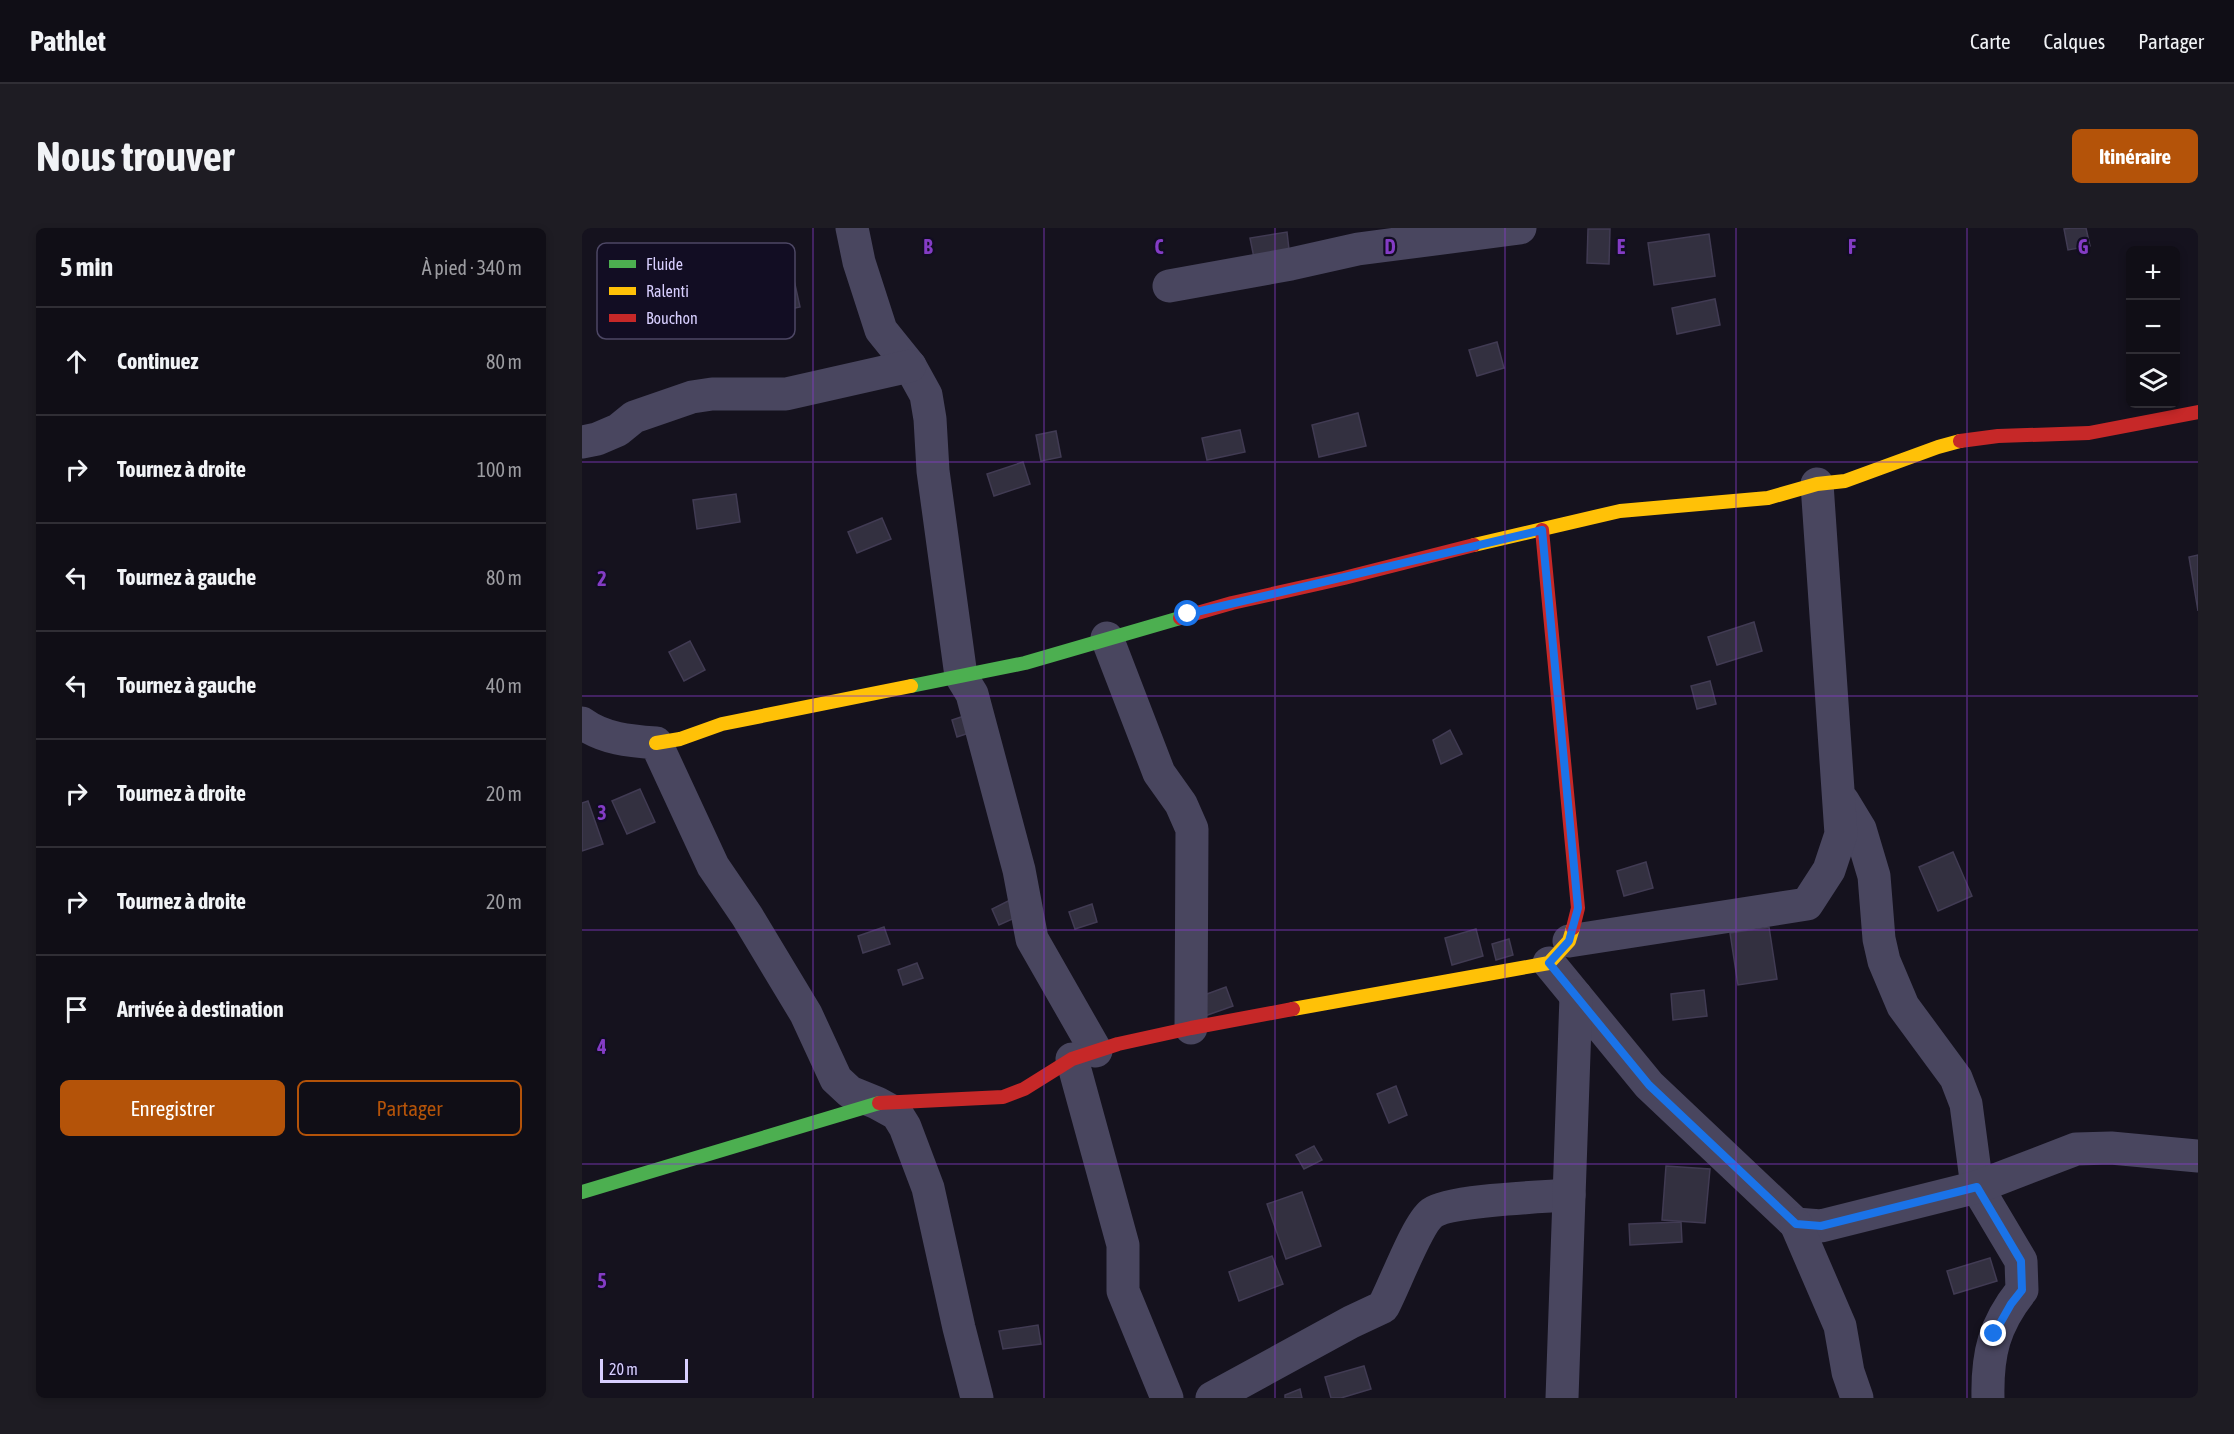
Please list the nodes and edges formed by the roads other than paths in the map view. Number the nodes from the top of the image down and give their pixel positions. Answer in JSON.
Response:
{"nodes":[{"id":1,"x":852,"y":228,"type":"edge"},
{"id":2,"x":1520,"y":228,"type":"edge"},
{"id":3,"x":1169,"y":286,"type":"dead end"},
{"id":4,"x":910,"y":366,"type":"junction"},
{"id":5,"x":2198,"y":412,"type":"edge"},
{"id":6,"x":582,"y":442,"type":"edge"},
{"id":7,"x":1817,"y":484,"type":"junction"},
{"id":8,"x":1542,"y":530,"type":"junction"},
{"id":9,"x":1107,"y":638,"type":"junction"},
{"id":10,"x":961,"y":676,"type":"junction"},
{"id":11,"x":584,"y":728,"type":"edge"},
{"id":12,"x":656,"y":744,"type":"junction"},
{"id":13,"x":1838,"y":792,"type":"junction"},
{"id":14,"x":1559,"y":952,"type":"junction"},
{"id":15,"x":1576,"y":996,"type":"junction"},
{"id":16,"x":1191,"y":1028,"type":"junction"},
{"id":17,"x":1084,"y":1055,"type":"junction"},
{"id":18,"x":877,"y":1103,"type":"junction"},
{"id":19,"x":2198,"y":1156,"type":"edge"},
{"id":20,"x":1977,"y":1187,"type":"junction"},
{"id":21,"x":582,"y":1192,"type":"edge"},
{"id":22,"x":1569,"y":1195,"type":"junction"},
{"id":23,"x":1796,"y":1224,"type":"junction"},
{"id":24,"x":977,"y":1398,"type":"edge"},
{"id":25,"x":1167,"y":1398,"type":"edge"},
{"id":26,"x":1212,"y":1398,"type":"edge"},
{"id":27,"x":1562,"y":1398,"type":"edge"},
{"id":28,"x":1857,"y":1398,"type":"edge"},
{"id":29,"x":1988,"y":1398,"type":"edge"}],
"edges":[{"from":1,"to":4,"type":"street"},
{"from":2,"to":3,"type":"street"},
{"from":4,"to":6,"type":"street"},
{"from":4,"to":10,"type":"street"},
{"from":5,"to":7,"type":"street"},
{"from":7,"to":8,"type":"street"},
{"from":7,"to":13,"type":"street"},
{"from":8,"to":9,"type":"street"},
{"from":8,"to":14,"type":"street"},
{"from":9,"to":10,"type":"street"},
{"from":9,"to":16,"type":"street"},
{"from":10,"to":12,"type":"street"},
{"from":10,"to":17,"type":"street"},
{"from":11,"to":12,"type":"street"},
{"from":12,"to":18,"type":"street"},
{"from":13,"to":14,"type":"street"},
{"from":13,"to":20,"type":"street"},
{"from":14,"to":15,"type":"street"},
{"from":14,"to":16,"type":"street"},
{"from":15,"to":22,"type":"street"},
{"from":15,"to":23,"type":"street"},
{"from":16,"to":17,"type":"street"},
{"from":17,"to":18,"type":"street"},
{"from":17,"to":25,"type":"street"},
{"from":18,"to":21,"type":"street"},
{"from":18,"to":24,"type":"street"},
{"from":19,"to":20,"type":"street"},
{"from":20,"to":23,"type":"street"},
{"from":20,"to":29,"type":"street"},
{"from":22,"to":26,"type":"street"},
{"from":22,"to":27,"type":"street"},
{"from":23,"to":28,"type":"street"}]}
